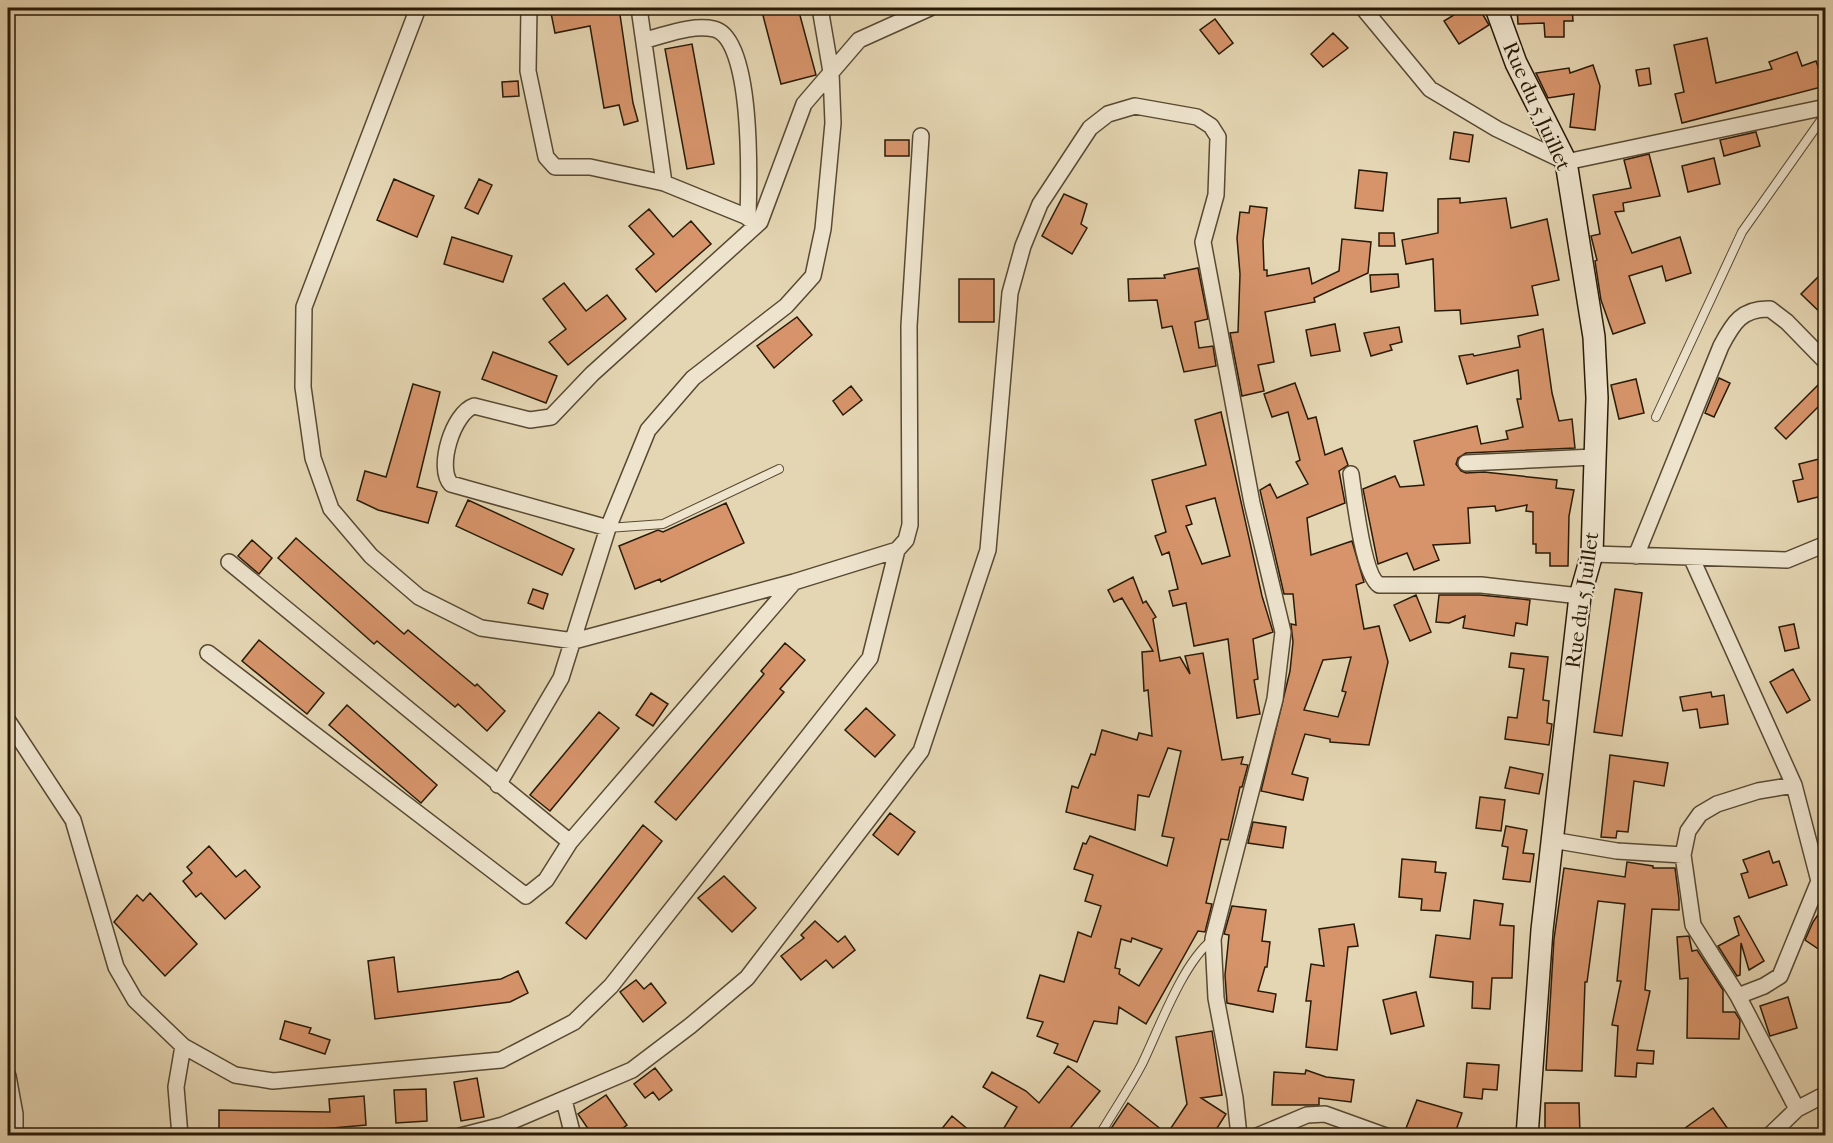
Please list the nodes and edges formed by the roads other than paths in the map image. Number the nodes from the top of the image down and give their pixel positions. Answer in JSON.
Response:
{"nodes":[{"id":1,"x":418,"y":8,"type":"edge"},
{"id":2,"x":529,"y":8,"type":"edge"},
{"id":3,"x":639,"y":8,"type":"edge"},
{"id":4,"x":820,"y":8,"type":"edge"},
{"id":5,"x":930,"y":8,"type":"edge"},
{"id":6,"x":1363,"y":8,"type":"edge"},
{"id":7,"x":1496,"y":8,"type":"edge"},
{"id":8,"x":645,"y":40,"type":"junction"},
{"id":9,"x":831,"y":72,"type":"junction"},
{"id":10,"x":1826,"y":107,"type":"edge"},
{"id":11,"x":1826,"y":113,"type":"edge"},
{"id":12,"x":921,"y":136,"type":"dead end"},
{"id":13,"x":1566,"y":162,"type":"junction"},
{"id":14,"x":664,"y":183,"type":"junction"},
{"id":15,"x":754,"y":220,"type":"junction"},
{"id":16,"x":1826,"y":362,"type":"edge"},
{"id":17,"x":1656,"y":417,"type":"dead end"},
{"id":18,"x":1594,"y":457,"type":"junction"},
{"id":19,"x":1466,"y":463,"type":"dead end"},
{"id":20,"x":778,"y":469,"type":"dead end"},
{"id":21,"x":1351,"y":474,"type":"dead end"},
{"id":22,"x":608,"y":528,"type":"junction"},
{"id":23,"x":1826,"y":544,"type":"edge"},
{"id":24,"x":897,"y":550,"type":"junction"},
{"id":25,"x":1592,"y":554,"type":"junction"},
{"id":26,"x":1636,"y":556,"type":"junction"},
{"id":27,"x":1692,"y":559,"type":"junction"},
{"id":28,"x":229,"y":562,"type":"dead end"},
{"id":29,"x":794,"y":582,"type":"junction"},
{"id":30,"x":1581,"y":596,"type":"junction"},
{"id":31,"x":574,"y":641,"type":"junction"},
{"id":32,"x":207,"y":653,"type":"dead end"},
{"id":33,"x":8,"y":721,"type":"edge"},
{"id":34,"x":498,"y":785,"type":"junction"},
{"id":35,"x":1794,"y":785,"type":"junction"},
{"id":36,"x":1552,"y":840,"type":"junction"},
{"id":37,"x":570,"y":842,"type":"junction"},
{"id":38,"x":1683,"y":855,"type":"junction"},
{"id":39,"x":1213,"y":939,"type":"junction"},
{"id":40,"x":1738,"y":996,"type":"junction"},
{"id":41,"x":183,"y":1046,"type":"junction"},
{"id":42,"x":8,"y":1076,"type":"edge"},
{"id":43,"x":1826,"y":1094,"type":"edge"},
{"id":44,"x":564,"y":1100,"type":"junction"},
{"id":45,"x":1797,"y":1109,"type":"junction"},
{"id":46,"x":15,"y":1136,"type":"edge"},
{"id":47,"x":180,"y":1136,"type":"edge"},
{"id":48,"x":460,"y":1136,"type":"edge"},
{"id":49,"x":573,"y":1136,"type":"edge"},
{"id":50,"x":1099,"y":1136,"type":"edge"},
{"id":51,"x":1239,"y":1136,"type":"edge"},
{"id":52,"x":1257,"y":1136,"type":"edge"},
{"id":53,"x":1386,"y":1136,"type":"edge"},
{"id":54,"x":1527,"y":1136,"type":"edge"},
{"id":55,"x":1769,"y":1136,"type":"edge"}],
"edges":[{"from":1,"to":31,"type":"street"},
{"from":2,"to":14,"type":"street"},
{"from":3,"to":8,"type":"street"},
{"from":4,"to":9,"type":"street"},
{"from":5,"to":9,"type":"street"},
{"from":6,"to":13,"type":"street"},
{"from":7,"to":13,"type":"street","name":"Rue du 5 Juillet"},
{"from":8,"to":14,"type":"street"},
{"from":8,"to":15,"type":"street"},
{"from":9,"to":15,"type":"street"},
{"from":9,"to":22,"type":"street"},
{"from":10,"to":13,"type":"street"},
{"from":11,"to":17,"type":"lane"},
{"from":12,"to":24,"type":"street"},
{"from":13,"to":18,"type":"street","name":"Rue du 5 Juillet"},
{"from":14,"to":15,"type":"street"},
{"from":15,"to":22,"type":"street"},
{"from":16,"to":26,"type":"street"},
{"from":18,"to":19,"type":"street"},
{"from":18,"to":25,"type":"street","name":"Rue du 5 Juillet"},
{"from":20,"to":22,"type":"lane"},
{"from":21,"to":30,"type":"street"},
{"from":22,"to":31,"type":"street"},
{"from":23,"to":27,"type":"street"},
{"from":24,"to":29,"type":"street"},
{"from":24,"to":41,"type":"street"},
{"from":25,"to":26,"type":"street"},
{"from":25,"to":30,"type":"street","name":"Rue du 5 Juillet"},
{"from":26,"to":27,"type":"street"},
{"from":27,"to":35,"type":"street"},
{"from":28,"to":34,"type":"street"},
{"from":29,"to":31,"type":"street"},
{"from":29,"to":37,"type":"street"},
{"from":30,"to":36,"type":"street","name":"Rue du 5 Juillet"},
{"from":31,"to":34,"type":"street"},
{"from":32,"to":37,"type":"street"},
{"from":33,"to":41,"type":"street"},
{"from":34,"to":37,"type":"street"},
{"from":35,"to":38,"type":"street"},
{"from":35,"to":40,"type":"street"},
{"from":36,"to":38,"type":"street"},
{"from":36,"to":54,"type":"street","name":"Rue du 5 Juillet"},
{"from":38,"to":40,"type":"street"},
{"from":39,"to":44,"type":"street"},
{"from":39,"to":50,"type":"lane"},
{"from":39,"to":51,"type":"street"},
{"from":40,"to":45,"type":"street"},
{"from":41,"to":47,"type":"street"},
{"from":42,"to":46,"type":"street"},
{"from":43,"to":45,"type":"street"},
{"from":44,"to":48,"type":"street"},
{"from":44,"to":49,"type":"street"},
{"from":45,"to":55,"type":"street"},
{"from":52,"to":53,"type":"street"}]}
